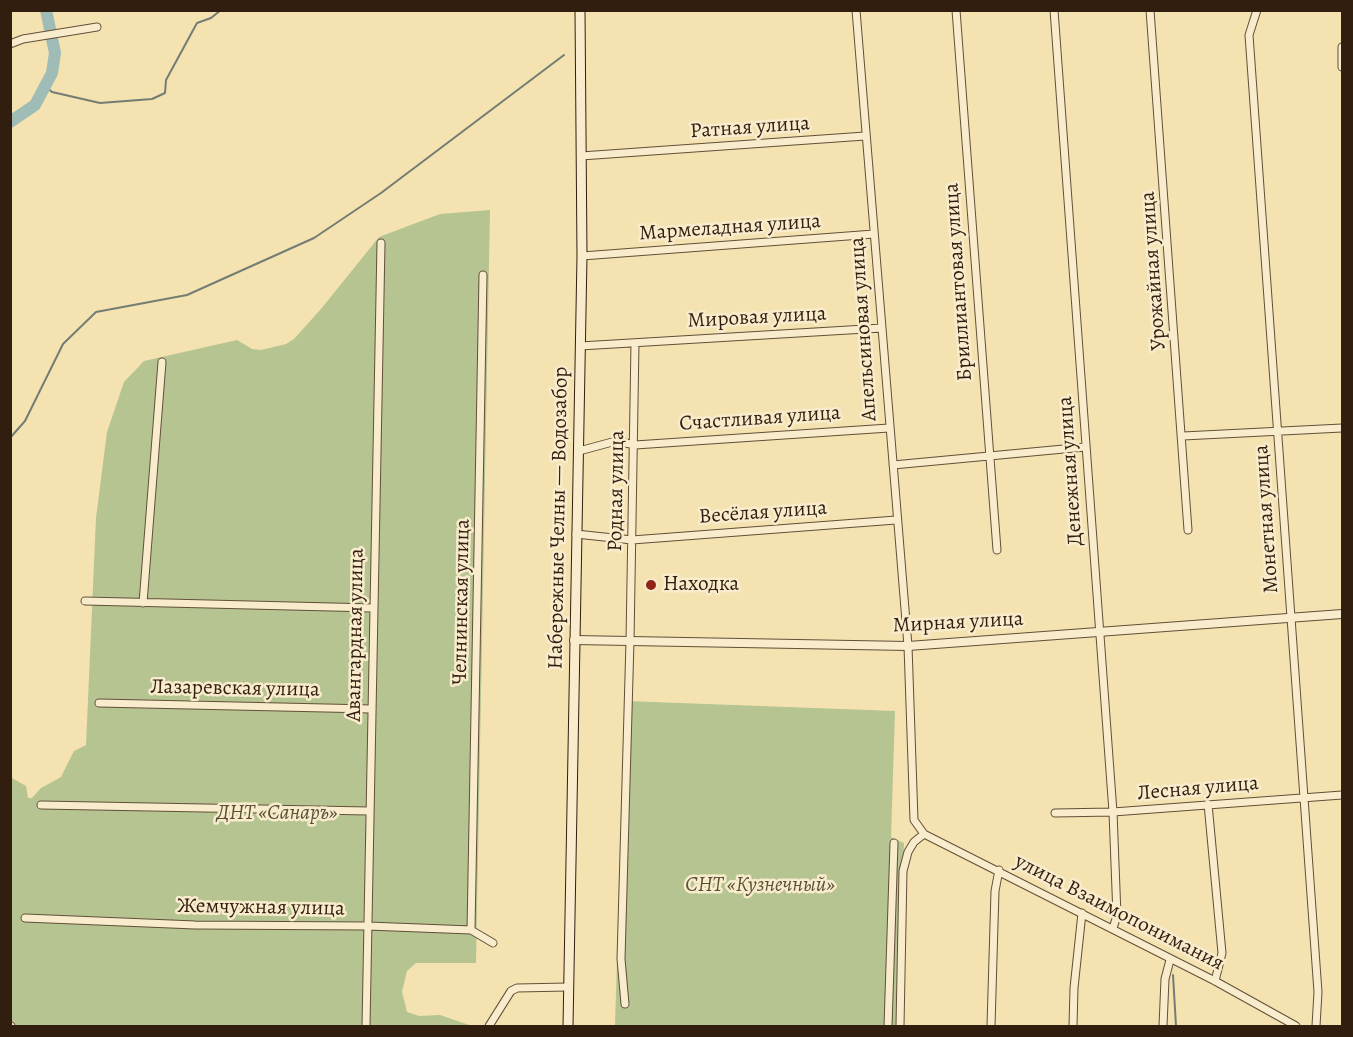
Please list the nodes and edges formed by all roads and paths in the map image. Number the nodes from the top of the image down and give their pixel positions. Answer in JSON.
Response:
{"nodes":[{"id":1,"x":580,"y":10,"type":"edge"},
{"id":2,"x":855,"y":10,"type":"edge"},
{"id":3,"x":956,"y":10,"type":"edge"},
{"id":4,"x":1054,"y":10,"type":"edge"},
{"id":5,"x":1150,"y":10,"type":"edge"},
{"id":6,"x":1257,"y":10,"type":"edge"},
{"id":7,"x":98,"y":27,"type":"dead end"},
{"id":8,"x":10,"y":44,"type":"edge"},
{"id":9,"x":1342,"y":47,"type":"edge"},
{"id":10,"x":1342,"y":67,"type":"edge"},
{"id":11,"x":865,"y":136,"type":"junction"},
{"id":12,"x":581,"y":156,"type":"junction"},
{"id":13,"x":874,"y":234,"type":"junction"},
{"id":14,"x":381,"y":243,"type":"dead end"},
{"id":15,"x":582,"y":256,"type":"junction"},
{"id":16,"x":483,"y":275,"type":"dead end"},
{"id":17,"x":882,"y":328,"type":"junction"},
{"id":18,"x":635,"y":343,"type":"junction"},
{"id":19,"x":580,"y":346,"type":"junction"},
{"id":20,"x":162,"y":362,"type":"dead end"},
{"id":21,"x":889,"y":428,"type":"junction"},
{"id":22,"x":1342,"y":428,"type":"edge"},
{"id":23,"x":1278,"y":432,"type":"junction"},
{"id":24,"x":1183,"y":436,"type":"junction"},
{"id":25,"x":635,"y":445,"type":"junction"},
{"id":26,"x":1085,"y":447,"type":"junction"},
{"id":27,"x":579,"y":451,"type":"junction"},
{"id":28,"x":988,"y":455,"type":"junction"},
{"id":29,"x":892,"y":465,"type":"junction"},
{"id":30,"x":896,"y":520,"type":"junction"},
{"id":31,"x":1188,"y":530,"type":"dead end"},
{"id":32,"x":576,"y":534,"type":"junction"},
{"id":33,"x":632,"y":540,"type":"junction"},
{"id":34,"x":997,"y":550,"type":"dead end"},
{"id":35,"x":86,"y":601,"type":"dead end"},
{"id":36,"x":144,"y":603,"type":"junction"},
{"id":37,"x":373,"y":608,"type":"junction"},
{"id":38,"x":1342,"y":614,"type":"edge"},
{"id":39,"x":1290,"y":618,"type":"junction"},
{"id":40,"x":1100,"y":631,"type":"junction"},
{"id":41,"x":574,"y":640,"type":"junction"},
{"id":42,"x":630,"y":641,"type":"junction"},
{"id":43,"x":908,"y":646,"type":"junction"},
{"id":44,"x":99,"y":703,"type":"dead end"},
{"id":45,"x":371,"y":709,"type":"junction"},
{"id":46,"x":1342,"y":795,"type":"edge"},
{"id":47,"x":1304,"y":797,"type":"junction"},
{"id":48,"x":1208,"y":804,"type":"junction"},
{"id":49,"x":41,"y":805,"type":"dead end"},
{"id":50,"x":369,"y":812,"type":"junction"},
{"id":51,"x":1113,"y":812,"type":"junction"},
{"id":52,"x":1055,"y":813,"type":"dead end"},
{"id":53,"x":924,"y":834,"type":"junction"},
{"id":54,"x":894,"y":843,"type":"dead end"},
{"id":55,"x":999,"y":870,"type":"junction"},
{"id":56,"x":1082,"y":913,"type":"junction"},
{"id":57,"x":25,"y":918,"type":"dead end"},
{"id":58,"x":368,"y":926,"type":"junction"},
{"id":59,"x":1113,"y":928,"type":"junction"},
{"id":60,"x":471,"y":930,"type":"junction"},
{"id":61,"x":493,"y":943,"type":"dead end"},
{"id":62,"x":1170,"y":960,"type":"junction"},
{"id":63,"x":1215,"y":981,"type":"junction"},
{"id":64,"x":568,"y":987,"type":"junction"},
{"id":65,"x":625,"y":1004,"type":"dead end"},
{"id":66,"x":366,"y":1026,"type":"edge"},
{"id":67,"x":489,"y":1026,"type":"edge"},
{"id":68,"x":567,"y":1026,"type":"edge"},
{"id":69,"x":888,"y":1026,"type":"edge"},
{"id":70,"x":900,"y":1026,"type":"edge"},
{"id":71,"x":991,"y":1026,"type":"edge"},
{"id":72,"x":1073,"y":1026,"type":"edge"},
{"id":73,"x":1163,"y":1026,"type":"edge"},
{"id":74,"x":1296,"y":1026,"type":"edge"},
{"id":75,"x":1316,"y":1026,"type":"edge"}],
"edges":[{"from":1,"to":12,"type":"main road","name":"Набережные Челны — Водозабор"},
{"from":2,"to":11,"type":"street","name":"Апельсиновая улица"},
{"from":3,"to":28,"type":"street","name":"Бриллиантовая улица"},
{"from":4,"to":26,"type":"street","name":"Денежная улица"},
{"from":5,"to":24,"type":"street","name":"Урожайная улица"},
{"from":6,"to":23,"type":"street","name":"Монетная улица"},
{"from":7,"to":8,"type":"street"},
{"from":9,"to":10,"type":"street"},
{"from":11,"to":12,"type":"street","name":"Ратная улица"},
{"from":11,"to":13,"type":"street","name":"Апельсиновая улица"},
{"from":12,"to":15,"type":"main road","name":"Набережные Челны — Водозабор"},
{"from":13,"to":15,"type":"street","name":"Мармеладная улица"},
{"from":13,"to":17,"type":"street","name":"Апельсиновая улица"},
{"from":14,"to":37,"type":"street","name":"Авангардная улица"},
{"from":15,"to":19,"type":"main road","name":"Набережные Челны — Водозабор"},
{"from":16,"to":60,"type":"street","name":"Челнинская улица"},
{"from":17,"to":18,"type":"street","name":"Мировая улица"},
{"from":17,"to":21,"type":"street","name":"Апельсиновая улица"},
{"from":18,"to":19,"type":"street","name":"Мировая улица"},
{"from":18,"to":25,"type":"street","name":"Родная улица"},
{"from":19,"to":27,"type":"main road","name":"Набережные Челны — Водозабор"},
{"from":20,"to":36,"type":"street"},
{"from":21,"to":25,"type":"street","name":"Счастливая улица"},
{"from":21,"to":29,"type":"street","name":"Апельсиновая улица"},
{"from":22,"to":23,"type":"street"},
{"from":23,"to":24,"type":"street"},
{"from":23,"to":39,"type":"street","name":"Монетная улица"},
{"from":24,"to":31,"type":"street","name":"Урожайная улица"},
{"from":25,"to":27,"type":"street","name":"Счастливая улица"},
{"from":25,"to":33,"type":"street","name":"Родная улица"},
{"from":26,"to":28,"type":"street"},
{"from":26,"to":40,"type":"street","name":"Денежная улица"},
{"from":27,"to":32,"type":"main road","name":"Набережные Челны — Водозабор"},
{"from":28,"to":29,"type":"street"},
{"from":28,"to":34,"type":"street","name":"Бриллиантовая улица"},
{"from":29,"to":30,"type":"street","name":"Апельсиновая улица"},
{"from":30,"to":33,"type":"street","name":"Весёлая улица"},
{"from":30,"to":43,"type":"street","name":"Апельсиновая улица"},
{"from":32,"to":33,"type":"street","name":"Весёлая улица"},
{"from":32,"to":41,"type":"main road","name":"Набережные Челны — Водозабор"},
{"from":33,"to":42,"type":"street","name":"Родная улица"},
{"from":35,"to":36,"type":"street"},
{"from":36,"to":37,"type":"street"},
{"from":37,"to":45,"type":"street","name":"Авангардная улица"},
{"from":38,"to":39,"type":"street","name":"Мирная улица"},
{"from":39,"to":40,"type":"street","name":"Мирная улица"},
{"from":39,"to":47,"type":"street","name":"Монетная улица"},
{"from":40,"to":43,"type":"street","name":"Мирная улица"},
{"from":40,"to":51,"type":"street","name":"Денежная улица"},
{"from":41,"to":42,"type":"street","name":"Мирная улица"},
{"from":41,"to":64,"type":"main road","name":"Набережные Челны — Водозабор"},
{"from":42,"to":43,"type":"street","name":"Мирная улица"},
{"from":42,"to":65,"type":"street","name":"Родная улица"},
{"from":43,"to":53,"type":"street","name":"Апельсиновая улица"},
{"from":44,"to":45,"type":"street","name":"Лазаревская улица"},
{"from":45,"to":50,"type":"street","name":"Авангардная улица"},
{"from":46,"to":47,"type":"street","name":"Лесная улица"},
{"from":47,"to":48,"type":"street","name":"Лесная улица"},
{"from":47,"to":75,"type":"street","name":"Монетная улица"},
{"from":48,"to":51,"type":"street","name":"Лесная улица"},
{"from":48,"to":63,"type":"street"},
{"from":49,"to":50,"type":"street"},
{"from":50,"to":58,"type":"street","name":"Авангардная улица"},
{"from":51,"to":52,"type":"street","name":"Лесная улица"},
{"from":51,"to":59,"type":"street","name":"Денежная улица"},
{"from":53,"to":55,"type":"street","name":"улица Взаимопонимания"},
{"from":53,"to":70,"type":"street"},
{"from":54,"to":69,"type":"street"},
{"from":55,"to":56,"type":"street","name":"улица Взаимопонимания"},
{"from":55,"to":71,"type":"street"},
{"from":56,"to":59,"type":"street","name":"улица Взаимопонимания"},
{"from":56,"to":72,"type":"street"},
{"from":57,"to":58,"type":"street","name":"Жемчужная улица"},
{"from":58,"to":60,"type":"street","name":"Жемчужная улица"},
{"from":58,"to":66,"type":"street","name":"Авангардная улица"},
{"from":59,"to":62,"type":"street","name":"улица Взаимопонимания"},
{"from":60,"to":61,"type":"street","name":"Жемчужная улица"},
{"from":62,"to":63,"type":"street","name":"улица Взаимопонимания"},
{"from":62,"to":73,"type":"street"},
{"from":63,"to":74,"type":"street","name":"улица Взаимопонимания"},
{"from":64,"to":67,"type":"street"},
{"from":64,"to":68,"type":"main road","name":"Набережные Челны — Водозабор"}]}
